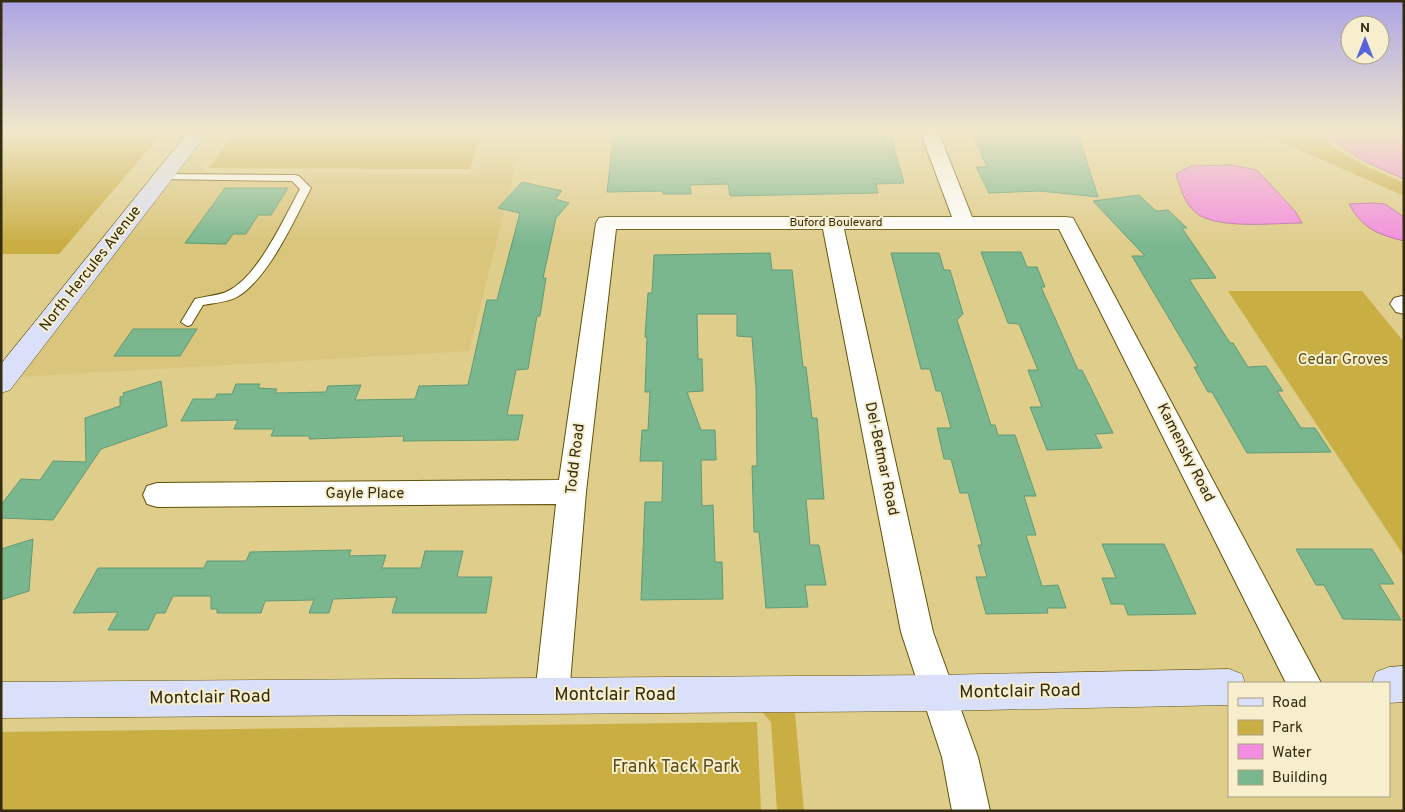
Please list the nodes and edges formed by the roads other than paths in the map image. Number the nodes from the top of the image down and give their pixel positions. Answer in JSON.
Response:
{"nodes":[{"id":1,"x":170,"y":169,"type":"edge"},
{"id":2,"x":944,"y":169,"type":"edge"},
{"id":3,"x":164,"y":177,"type":"junction"},
{"id":4,"x":964,"y":222,"type":"junction"},
{"id":5,"x":606,"y":223,"type":"joint"},
{"id":6,"x":832,"y":223,"type":"junction"},
{"id":7,"x":1066,"y":223,"type":"joint"},
{"id":8,"x":187,"y":322,"type":"dead end"},
{"id":9,"x":1,"y":383,"type":"edge"},
{"id":10,"x":572,"y":492,"type":"junction"},
{"id":11,"x":158,"y":495,"type":"dead end"},
{"id":12,"x":1303,"y":682,"type":"edge"},
{"id":13,"x":1404,"y":684,"type":"edge"},
{"id":14,"x":1390,"y":685,"type":"edge"},
{"id":15,"x":1228,"y":687,"type":"edge"},
{"id":16,"x":937,"y":693,"type":"junction"},
{"id":17,"x":552,"y":695,"type":"junction"},
{"id":18,"x":1,"y":700,"type":"edge"},
{"id":19,"x":971,"y":811,"type":"edge"}],
"edges":[{"from":1,"to":3,"type":"street","name":"North Hercules Avenue"},
{"from":2,"to":4,"type":"street"},
{"from":3,"to":8,"type":"lane"},
{"from":3,"to":9,"type":"street","name":"North Hercules Avenue"},
{"from":4,"to":6,"type":"street","name":"Buford Boulevard"},
{"from":4,"to":7,"type":"street","name":"Buford Boulevard"},
{"from":5,"to":6,"type":"street","name":"Buford Boulevard"},
{"from":5,"to":10,"type":"street","name":"Todd Road"},
{"from":6,"to":16,"type":"street","name":"Del-Betmar Road"},
{"from":7,"to":12,"type":"street","name":"Kamensky Road"},
{"from":10,"to":11,"type":"street","name":"Gayle Place"},
{"from":10,"to":17,"type":"street","name":"Todd Road"},
{"from":13,"to":14,"type":"street"},
{"from":15,"to":16,"type":"street","name":"Montclair Road"},
{"from":16,"to":17,"type":"street","name":"Montclair Road"},
{"from":16,"to":19,"type":"street","name":"Del-Betmar Road"},
{"from":17,"to":18,"type":"street","name":"Montclair Road"}]}
